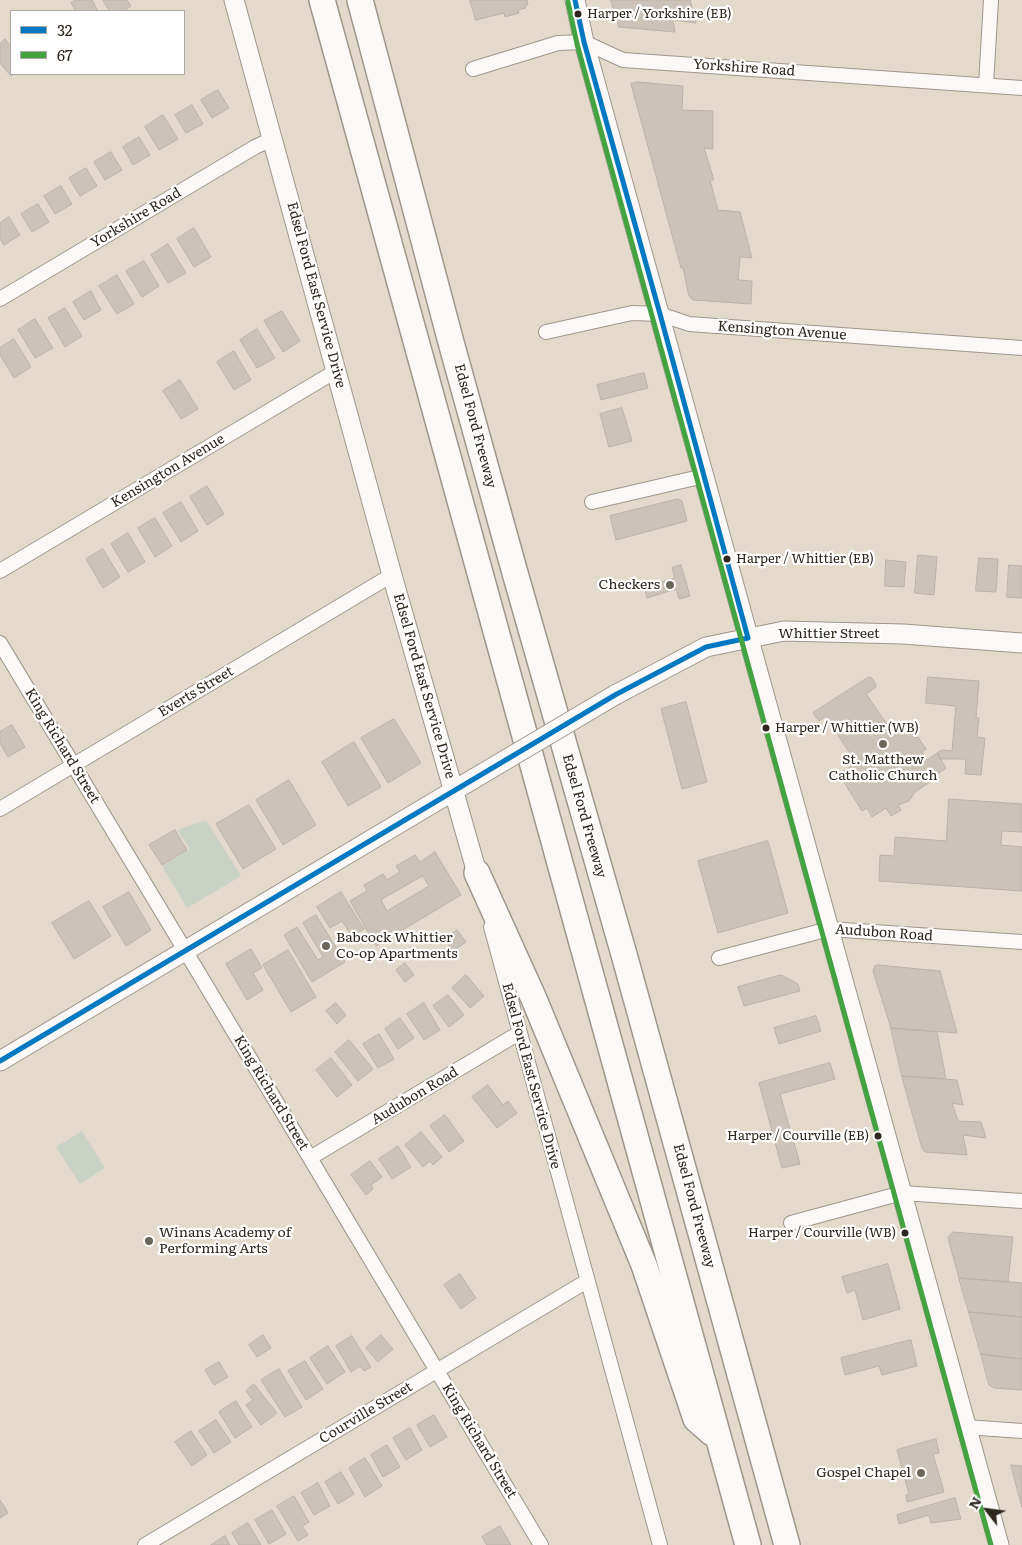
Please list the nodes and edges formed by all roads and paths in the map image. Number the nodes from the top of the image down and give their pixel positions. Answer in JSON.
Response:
{"nodes":[{"id":1,"x":234,"y":0,"type":"edge"},
{"id":2,"x":322,"y":0,"type":"edge"},
{"id":3,"x":360,"y":0,"type":"edge"},
{"id":4,"x":366,"y":0,"type":"edge"},
{"id":5,"x":575,"y":0,"type":"edge"},
{"id":6,"x":991,"y":0,"type":"edge"},
{"id":7,"x":584,"y":42,"type":"junction"},
{"id":8,"x":372,"y":43,"type":"junction"},
{"id":9,"x":473,"y":69,"type":"dead end"},
{"id":10,"x":986,"y":85,"type":"junction"},
{"id":11,"x":1022,"y":88,"type":"edge"},
{"id":12,"x":272,"y":139,"type":"junction"},
{"id":13,"x":0,"y":299,"type":"edge"},
{"id":14,"x":660,"y":314,"type":"junction"},
{"id":15,"x":546,"y":332,"type":"dead end"},
{"id":16,"x":1022,"y":348,"type":"edge"},
{"id":17,"x":336,"y":371,"type":"junction"},
{"id":18,"x":704,"y":476,"type":"junction"},
{"id":19,"x":592,"y":502,"type":"dead end"},
{"id":20,"x":0,"y":571,"type":"edge"},
{"id":21,"x":392,"y":575,"type":"junction"},
{"id":22,"x":748,"y":638,"type":"junction"},
{"id":23,"x":0,"y":643,"type":"edge"},
{"id":24,"x":1022,"y":643,"type":"edge"},
{"id":25,"x":74,"y":765,"type":"junction"},
{"id":26,"x":455,"y":791,"type":"junction"},
{"id":27,"x":0,"y":809,"type":"edge"},
{"id":28,"x":476,"y":873,"type":"junction"},
{"id":29,"x":829,"y":929,"type":"junction"},
{"id":30,"x":1022,"y":942,"type":"edge"},
{"id":31,"x":186,"y":951,"type":"junction"},
{"id":32,"x":719,"y":958,"type":"dead end"},
{"id":33,"x":519,"y":1033,"type":"junction"},
{"id":34,"x":0,"y":1061,"type":"edge"},
{"id":35,"x":310,"y":1158,"type":"junction"},
{"id":36,"x":902,"y":1193,"type":"junction"},
{"id":37,"x":1022,"y":1202,"type":"edge"},
{"id":38,"x":791,"y":1223,"type":"dead end"},
{"id":39,"x":587,"y":1282,"type":"junction"},
{"id":40,"x":437,"y":1371,"type":"junction"},
{"id":41,"x":966,"y":1427,"type":"junction"},
{"id":42,"x":1022,"y":1431,"type":"edge"},
{"id":43,"x":718,"y":1438,"type":"junction"},
{"id":44,"x":145,"y":1545,"type":"edge"},
{"id":45,"x":540,"y":1545,"type":"edge"},
{"id":46,"x":660,"y":1545,"type":"edge"},
{"id":47,"x":748,"y":1545,"type":"edge"},
{"id":48,"x":787,"y":1545,"type":"edge"},
{"id":49,"x":999,"y":1545,"type":"edge"}],
"edges":[{"from":1,"to":12,"type":"street","name":"Edsel Ford East Service Drive"},
{"from":2,"to":43,"type":"highway"},
{"from":3,"to":8,"type":"highway","name":"Edsel Ford Freeway"},
{"from":4,"to":8,"type":"highway"},
{"from":5,"to":7,"type":"street"},
{"from":6,"to":10,"type":"street"},
{"from":7,"to":9,"type":"street","name":"Yorkshire Road"},
{"from":7,"to":10,"type":"street","name":"Yorkshire Road"},
{"from":7,"to":14,"type":"street"},
{"from":8,"to":48,"type":"highway","name":"Edsel Ford Freeway"},
{"from":10,"to":11,"type":"street","name":"Yorkshire Road"},
{"from":12,"to":13,"type":"street","name":"Yorkshire Road"},
{"from":12,"to":17,"type":"street","name":"Edsel Ford East Service Drive"},
{"from":14,"to":15,"type":"street","name":"Kensington Avenue"},
{"from":14,"to":16,"type":"street","name":"Kensington Avenue"},
{"from":14,"to":18,"type":"street"},
{"from":17,"to":20,"type":"street","name":"Kensington Avenue"},
{"from":17,"to":21,"type":"street","name":"Edsel Ford East Service Drive"},
{"from":18,"to":19,"type":"street"},
{"from":18,"to":22,"type":"street"},
{"from":21,"to":25,"type":"street","name":"Everts Street"},
{"from":21,"to":26,"type":"street","name":"Edsel Ford East Service Drive"},
{"from":22,"to":24,"type":"street","name":"Whittier Street"},
{"from":22,"to":26,"type":"street","name":"Whittier Street","bridge":true},
{"from":22,"to":29,"type":"street"},
{"from":23,"to":25,"type":"street","name":"King Richard Street"},
{"from":25,"to":27,"type":"street","name":"Everts Street"},
{"from":25,"to":31,"type":"street","name":"King Richard Street"},
{"from":26,"to":28,"type":"street","name":"Edsel Ford East Service Drive"},
{"from":26,"to":31,"type":"street","name":"Whittier Street"},
{"from":28,"to":33,"type":"street","name":"Edsel Ford East Service Drive"},
{"from":28,"to":43,"type":"highway"},
{"from":29,"to":30,"type":"street","name":"Audubon Road"},
{"from":29,"to":32,"type":"street","name":"Audubon Road"},
{"from":29,"to":36,"type":"street"},
{"from":31,"to":34,"type":"street","name":"Whittier Street"},
{"from":31,"to":35,"type":"street","name":"King Richard Street"},
{"from":33,"to":35,"type":"street","name":"Audubon Road"},
{"from":33,"to":39,"type":"street","name":"Edsel Ford East Service Drive"},
{"from":35,"to":40,"type":"street","name":"King Richard Street"},
{"from":36,"to":37,"type":"street"},
{"from":36,"to":38,"type":"street"},
{"from":36,"to":41,"type":"street"},
{"from":39,"to":40,"type":"street","name":"Courville Street"},
{"from":39,"to":46,"type":"street","name":"Edsel Ford East Service Drive"},
{"from":40,"to":44,"type":"street","name":"Courville Street"},
{"from":40,"to":45,"type":"street","name":"King Richard Street"},
{"from":41,"to":42,"type":"street"},
{"from":41,"to":49,"type":"street"},
{"from":43,"to":47,"type":"highway"}]}
